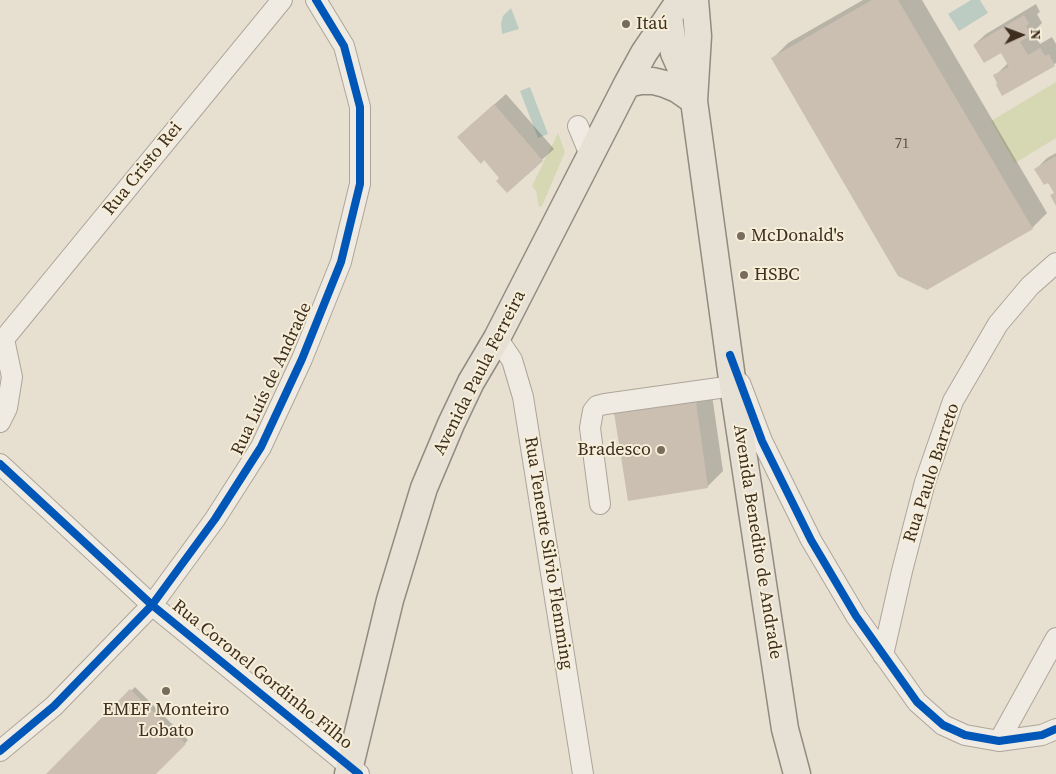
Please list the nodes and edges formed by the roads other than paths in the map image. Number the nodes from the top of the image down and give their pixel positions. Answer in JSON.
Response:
{"nodes":[{"id":1,"x":282,"y":0,"type":"edge"},
{"id":2,"x":316,"y":0,"type":"edge"},
{"id":3,"x":696,"y":0,"type":"edge"},
{"id":4,"x":675,"y":8,"type":"edge"},
{"id":5,"x":627,"y":84,"type":"junction"},
{"id":6,"x":694,"y":100,"type":"junction"},
{"id":7,"x":578,"y":126,"type":"dead end"},
{"id":8,"x":590,"y":155,"type":"junction"},
{"id":9,"x":1056,"y":263,"type":"edge"},
{"id":10,"x":2,"y":338,"type":"edge"},
{"id":11,"x":498,"y":338,"type":"junction"},
{"id":12,"x":730,"y":356,"type":"junction"},
{"id":13,"x":734,"y":386,"type":"junction"},
{"id":14,"x":0,"y":422,"type":"edge"},
{"id":15,"x":0,"y":464,"type":"edge"},
{"id":16,"x":600,"y":504,"type":"dead end"},
{"id":17,"x":152,"y":604,"type":"junction"},
{"id":18,"x":1056,"y":638,"type":"edge"},
{"id":19,"x":883,"y":655,"type":"junction"},
{"id":20,"x":1056,"y":730,"type":"edge"},
{"id":21,"x":999,"y":741,"type":"junction"},
{"id":22,"x":0,"y":752,"type":"edge"},
{"id":23,"x":352,"y":772,"type":"edge"},
{"id":24,"x":583,"y":774,"type":"edge"},
{"id":25,"x":797,"y":774,"type":"edge"}],
"edges":[{"from":1,"to":10,"type":"street","name":"Rua Cristo Rei"},
{"from":2,"to":17,"type":"street","name":"Rua Luís de Andrade"},
{"from":3,"to":6,"type":"main road","name":"Avenida Benedito de Andrade"},
{"from":4,"to":5,"type":"main road","name":"Avenida Paula Ferreira"},
{"from":4,"to":6,"type":"main road","name":"Avenida Benedito de Andrade"},
{"from":5,"to":6,"type":"main road"},
{"from":5,"to":8,"type":"main road","name":"Avenida Paula Ferreira"},
{"from":6,"to":12,"type":"main road","name":"Avenida Benedito de Andrade"},
{"from":7,"to":8,"type":"street"},
{"from":8,"to":11,"type":"main road","name":"Avenida Paula Ferreira"},
{"from":9,"to":19,"type":"street","name":"Rua Paulo Barreto"},
{"from":10,"to":14,"type":"street"},
{"from":11,"to":23,"type":"main road","name":"Avenida Paula Ferreira"},
{"from":11,"to":24,"type":"street","name":"Rua Tenente Silvio Flemming"},
{"from":12,"to":13,"type":"main road","name":"Avenida Benedito de Andrade"},
{"from":12,"to":19,"type":"street"},
{"from":13,"to":16,"type":"street"},
{"from":13,"to":25,"type":"main road","name":"Avenida Benedito de Andrade"},
{"from":15,"to":17,"type":"street","name":"Rua Coronel Gordinho Filho"},
{"from":17,"to":22,"type":"street","name":"Rua Luís de Andrade"},
{"from":17,"to":23,"type":"street","name":"Rua Coronel Gordinho Filho"},
{"from":18,"to":21,"type":"street"},
{"from":19,"to":21,"type":"street"},
{"from":20,"to":21,"type":"street"}]}
